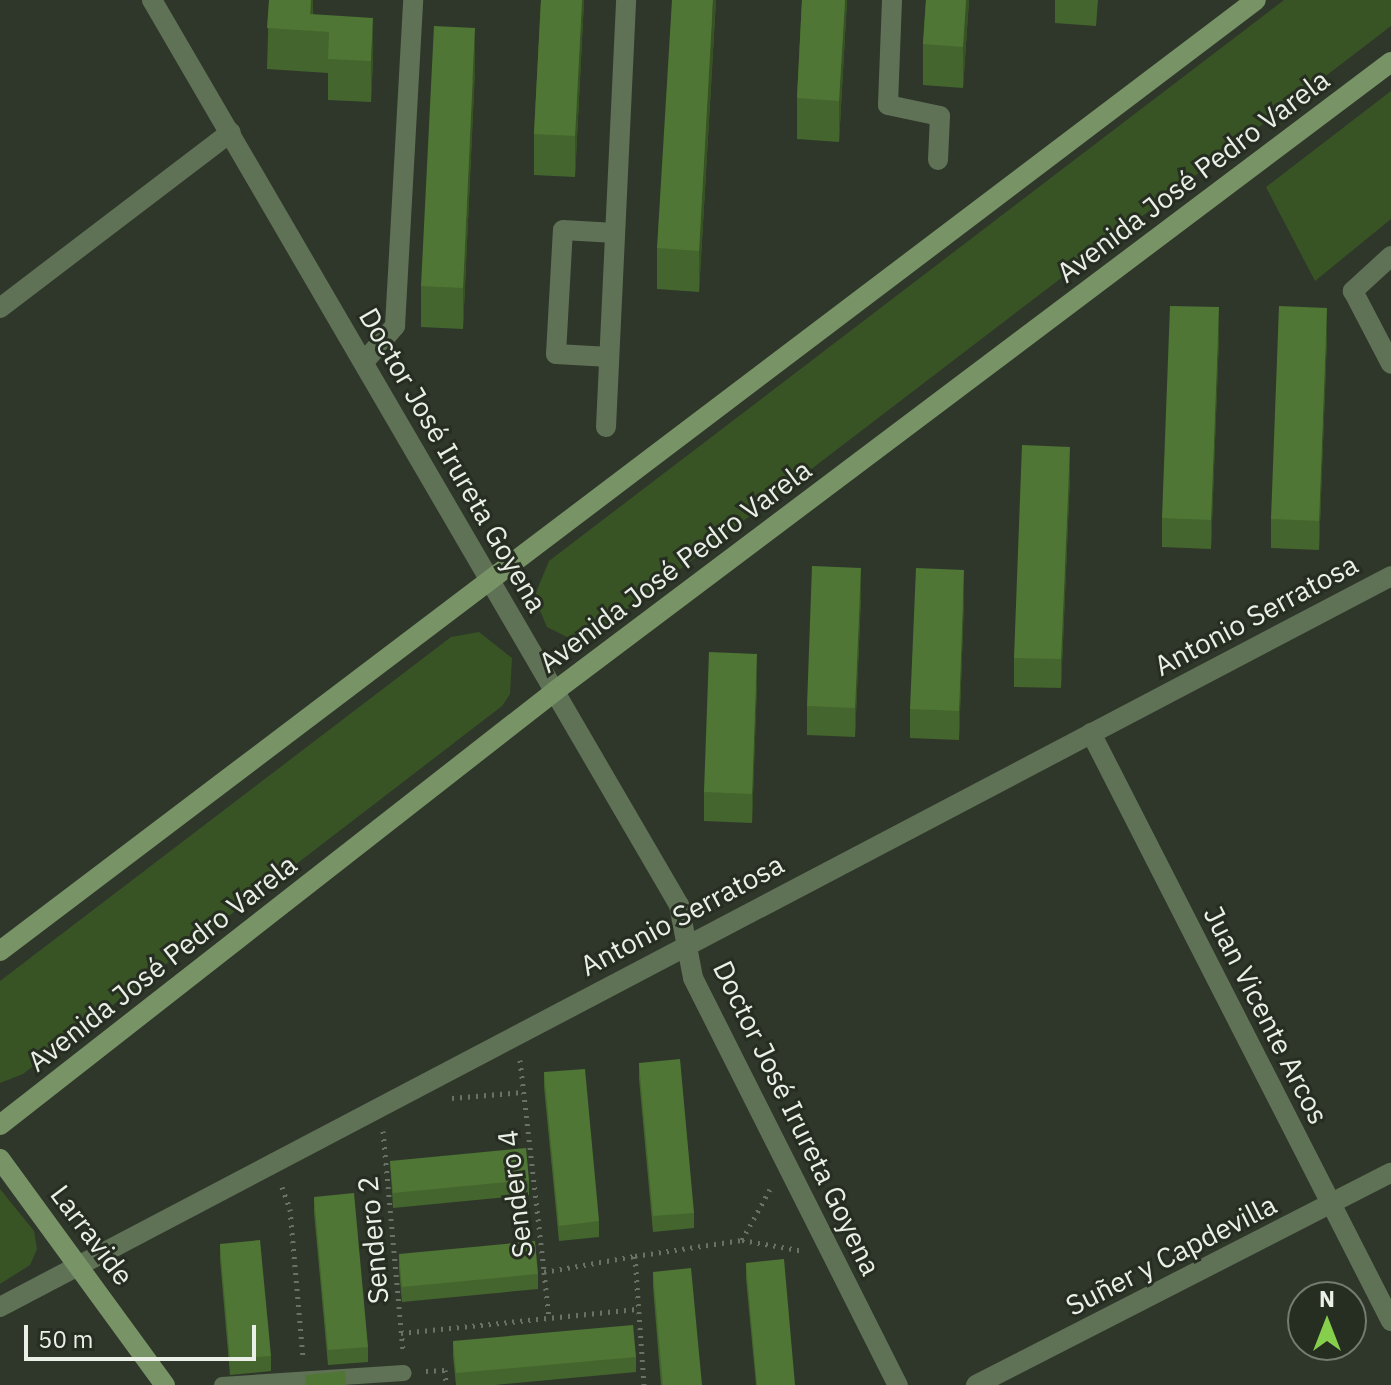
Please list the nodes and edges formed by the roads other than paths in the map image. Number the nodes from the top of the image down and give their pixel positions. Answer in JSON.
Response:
{"nodes":[{"id":1,"x":152,"y":0,"type":"edge"},
{"id":2,"x":413,"y":0,"type":"edge"},
{"id":3,"x":626,"y":0,"type":"edge"},
{"id":4,"x":892,"y":0,"type":"edge"},
{"id":5,"x":1256,"y":0,"type":"edge"},
{"id":6,"x":1391,"y":62,"type":"edge"},
{"id":7,"x":231,"y":132,"type":"junction"},
{"id":8,"x":938,"y":160,"type":"dead end"},
{"id":9,"x":615,"y":233,"type":"junction"},
{"id":10,"x":1391,"y":256,"type":"edge"},
{"id":11,"x":0,"y":308,"type":"edge"},
{"id":12,"x":609,"y":357,"type":"junction"},
{"id":13,"x":364,"y":362,"type":"junction"},
{"id":14,"x":1391,"y":364,"type":"edge"},
{"id":15,"x":606,"y":427,"type":"dead end"},
{"id":16,"x":1391,"y":576,"type":"edge"},
{"id":17,"x":489,"y":577,"type":"junction"},
{"id":18,"x":555,"y":691,"type":"junction"},
{"id":19,"x":1091,"y":733,"type":"junction"},
{"id":20,"x":686,"y":943,"type":"junction"},
{"id":21,"x":0,"y":951,"type":"edge"},
{"id":22,"x":0,"y":1125,"type":"edge"},
{"id":23,"x":0,"y":1159,"type":"edge"},
{"id":24,"x":1391,"y":1173,"type":"edge"},
{"id":25,"x":1331,"y":1205,"type":"junction"},
{"id":26,"x":81,"y":1264,"type":"junction"},
{"id":27,"x":0,"y":1307,"type":"edge"},
{"id":28,"x":1391,"y":1321,"type":"edge"},
{"id":29,"x":404,"y":1373,"type":"road end"},
{"id":30,"x":165,"y":1385,"type":"edge"},
{"id":31,"x":222,"y":1385,"type":"edge"},
{"id":32,"x":898,"y":1385,"type":"edge"},
{"id":33,"x":976,"y":1385,"type":"edge"}],
"edges":[{"from":1,"to":7,"type":"street","name":"Doctor José Irureta Goyena"},
{"from":2,"to":13,"type":"street"},
{"from":3,"to":9,"type":"street"},
{"from":4,"to":8,"type":"street"},
{"from":5,"to":17,"type":"street"},
{"from":6,"to":18,"type":"street","name":"Avenida José Pedro Varela"},
{"from":7,"to":11,"type":"street"},
{"from":7,"to":13,"type":"street","name":"Doctor José Irureta Goyena"},
{"from":9,"to":12,"type":"street"},
{"from":9,"to":12,"type":"street"},
{"from":10,"to":14,"type":"street"},
{"from":12,"to":15,"type":"street"},
{"from":13,"to":17,"type":"street","name":"Doctor José Irureta Goyena"},
{"from":16,"to":19,"type":"street","name":"Antonio Serratosa"},
{"from":17,"to":18,"type":"street","name":"Doctor José Irureta Goyena"},
{"from":17,"to":21,"type":"street"},
{"from":18,"to":20,"type":"street","name":"Doctor José Irureta Goyena"},
{"from":18,"to":22,"type":"street","name":"Avenida José Pedro Varela"},
{"from":19,"to":20,"type":"street","name":"Antonio Serratosa"},
{"from":19,"to":25,"type":"street","name":"Juan Vicente Arcos"},
{"from":20,"to":26,"type":"street","name":"Antonio Serratosa"},
{"from":20,"to":32,"type":"street","name":"Doctor José Irureta Goyena"},
{"from":23,"to":26,"type":"street","name":"Larravide"},
{"from":24,"to":25,"type":"street","name":"Suñer y Capdevilla"},
{"from":25,"to":28,"type":"street","name":"Juan Vicente Arcos"},
{"from":25,"to":33,"type":"street","name":"Suñer y Capdevilla"},
{"from":26,"to":27,"type":"street","name":"Antonio Serratosa"},
{"from":26,"to":30,"type":"street","name":"Larravide"},
{"from":29,"to":31,"type":"lane"}]}
